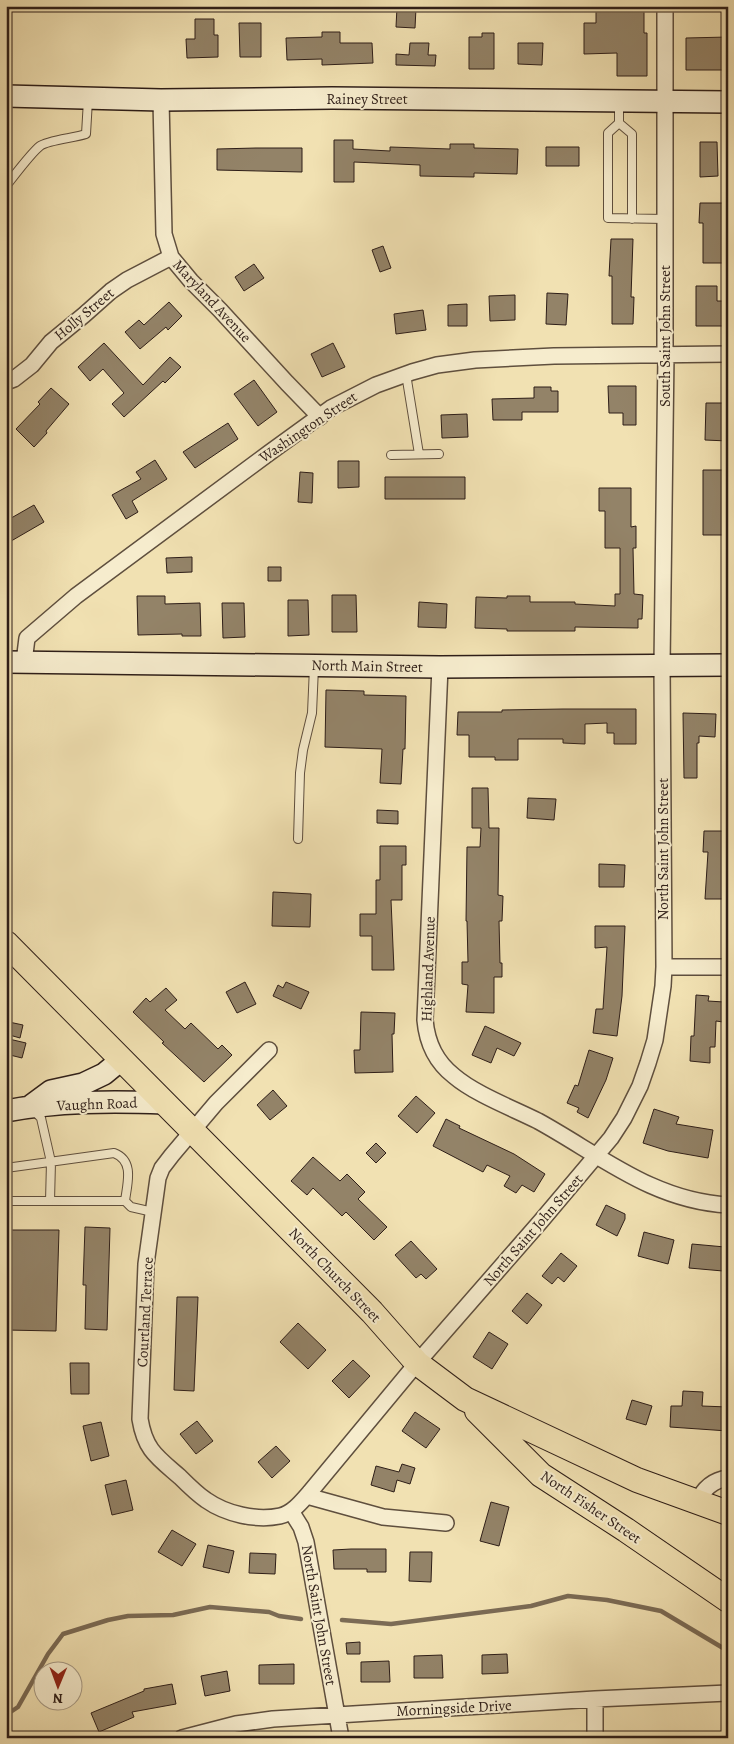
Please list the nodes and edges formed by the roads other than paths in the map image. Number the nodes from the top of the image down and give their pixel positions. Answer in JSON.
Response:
{"nodes":[{"id":1,"x":665,"y":6,"type":"edge"},
{"id":2,"x":6,"y":96,"type":"edge"},
{"id":3,"x":88,"y":98,"type":"junction"},
{"id":4,"x":161,"y":100,"type":"junction"},
{"id":5,"x":619,"y":101,"type":"junction"},
{"id":6,"x":665,"y":102,"type":"junction"},
{"id":7,"x":728,"y":102,"type":"edge"},
{"id":8,"x":619,"y":123,"type":"junction"},
{"id":9,"x":6,"y":186,"type":"edge"},
{"id":10,"x":632,"y":219,"type":"junction"},
{"id":11,"x":665,"y":219,"type":"junction"},
{"id":12,"x":171,"y":257,"type":"junction"},
{"id":13,"x":666,"y":354,"type":"junction"},
{"id":14,"x":728,"y":354,"type":"edge"},
{"id":15,"x":406,"y":374,"type":"junction"},
{"id":16,"x":6,"y":382,"type":"edge"},
{"id":17,"x":320,"y":416,"type":"junction"},
{"id":18,"x":419,"y":454,"type":"junction"},
{"id":19,"x":439,"y":454,"type":"dead end"},
{"id":20,"x":391,"y":455,"type":"dead end"},
{"id":21,"x":15,"y":662,"type":"edge"},
{"id":22,"x":314,"y":665,"type":"junction"},
{"id":23,"x":662,"y":665,"type":"junction"},
{"id":24,"x":728,"y":665,"type":"edge"},
{"id":25,"x":440,"y":667,"type":"junction"},
{"id":26,"x":298,"y":839,"type":"dead end"},
{"id":27,"x":6,"y":943,"type":"edge"},
{"id":28,"x":664,"y":967,"type":"junction"},
{"id":29,"x":728,"y":967,"type":"edge"},
{"id":30,"x":269,"y":1050,"type":"dead end"},
{"id":31,"x":121,"y":1060,"type":"junction"},
{"id":32,"x":164,"y":1103,"type":"junction"},
{"id":33,"x":30,"y":1106,"type":"junction"},
{"id":34,"x":6,"y":1111,"type":"edge"},
{"id":35,"x":192,"y":1131,"type":"junction"},
{"id":36,"x":596,"y":1157,"type":"junction"},
{"id":37,"x":51,"y":1162,"type":"junction"},
{"id":38,"x":6,"y":1168,"type":"edge"},
{"id":39,"x":6,"y":1201,"type":"edge"},
{"id":40,"x":50,"y":1201,"type":"junction"},
{"id":41,"x":125,"y":1201,"type":"junction"},
{"id":42,"x":728,"y":1205,"type":"edge"},
{"id":43,"x":153,"y":1212,"type":"junction"},
{"id":44,"x":417,"y":1363,"type":"junction"},
{"id":45,"x":465,"y":1399,"type":"junction"},
{"id":46,"x":728,"y":1478,"type":"edge"},
{"id":47,"x":307,"y":1496,"type":"junction"},
{"id":48,"x":697,"y":1502,"type":"junction"},
{"id":49,"x":291,"y":1511,"type":"junction"},
{"id":50,"x":728,"y":1513,"type":"edge"},
{"id":51,"x":446,"y":1523,"type":"dead end"},
{"id":52,"x":728,"y":1600,"type":"edge"},
{"id":53,"x":728,"y":1692,"type":"edge"},
{"id":54,"x":595,"y":1699,"type":"junction"},
{"id":55,"x":337,"y":1714,"type":"junction"},
{"id":56,"x":182,"y":1738,"type":"edge"},
{"id":57,"x":341,"y":1738,"type":"edge"},
{"id":58,"x":596,"y":1738,"type":"edge"}],
"edges":[{"from":1,"to":6,"type":"street","name":"South Saint John Street"},
{"from":2,"to":3,"type":"street","name":"Rainey Street"},
{"from":3,"to":4,"type":"street","name":"Rainey Street"},
{"from":3,"to":9,"type":"lane"},
{"from":4,"to":5,"type":"street","name":"Rainey Street"},
{"from":4,"to":12,"type":"street","name":"Maryland Avenue"},
{"from":5,"to":6,"type":"street","name":"Rainey Street"},
{"from":5,"to":8,"type":"lane"},
{"from":6,"to":7,"type":"street","name":"Rainey Street"},
{"from":6,"to":11,"type":"street","name":"South Saint John Street"},
{"from":8,"to":10,"type":"lane"},
{"from":8,"to":10,"type":"lane"},
{"from":10,"to":11,"type":"lane"},
{"from":11,"to":13,"type":"street","name":"South Saint John Street"},
{"from":12,"to":16,"type":"street","name":"Holly Street"},
{"from":12,"to":17,"type":"street","name":"Maryland Avenue"},
{"from":13,"to":14,"type":"street","name":"Washington Street"},
{"from":13,"to":15,"type":"street","name":"Washington Street"},
{"from":13,"to":23,"type":"street","name":"South Saint John Street"},
{"from":15,"to":17,"type":"street","name":"Washington Street"},
{"from":15,"to":18,"type":"lane"},
{"from":17,"to":21,"type":"street","name":"Washington Street"},
{"from":18,"to":19,"type":"lane"},
{"from":18,"to":20,"type":"lane"},
{"from":21,"to":22,"type":"street","name":"North Main Street"},
{"from":22,"to":25,"type":"street","name":"North Main Street"},
{"from":22,"to":26,"type":"lane"},
{"from":23,"to":24,"type":"street","name":"North Main Street"},
{"from":23,"to":25,"type":"street","name":"North Main Street"},
{"from":23,"to":28,"type":"street","name":"North Saint John Street"},
{"from":25,"to":36,"type":"street","name":"Highland Avenue"},
{"from":27,"to":31,"type":"main road","name":"North Church Street"},
{"from":28,"to":29,"type":"street"},
{"from":28,"to":36,"type":"street","name":"North Saint John Street"},
{"from":30,"to":35,"type":"street","name":"Courtland Terrace"},
{"from":31,"to":32,"type":"main road","name":"North Church Street"},
{"from":31,"to":33,"type":"street","name":"Vaughn Road"},
{"from":32,"to":33,"type":"street","name":"Vaughn Road"},
{"from":32,"to":35,"type":"main road","name":"North Church Street"},
{"from":33,"to":34,"type":"street","name":"Vaughn Road"},
{"from":33,"to":37,"type":"lane"},
{"from":35,"to":43,"type":"street","name":"Courtland Terrace"},
{"from":35,"to":44,"type":"main road","name":"North Church Street"},
{"from":36,"to":42,"type":"street","name":"Highland Avenue"},
{"from":36,"to":44,"type":"street","name":"North Saint John Street"},
{"from":37,"to":38,"type":"lane"},
{"from":37,"to":40,"type":"lane"},
{"from":37,"to":41,"type":"lane"},
{"from":39,"to":40,"type":"lane"},
{"from":40,"to":41,"type":"lane"},
{"from":41,"to":43,"type":"lane"},
{"from":43,"to":49,"type":"street","name":"Courtland Terrace"},
{"from":44,"to":45,"type":"main road","name":"North Church Street"},
{"from":44,"to":47,"type":"street","name":"North Saint John Street"},
{"from":45,"to":48,"type":"main road","name":"North Church Street"},
{"from":45,"to":52,"type":"main road","name":"North Fisher Street"},
{"from":46,"to":48,"type":"street"},
{"from":47,"to":49,"type":"street","name":"North Saint John Street"},
{"from":47,"to":51,"type":"street"},
{"from":48,"to":50,"type":"main road","name":"North Church Street"},
{"from":49,"to":55,"type":"street","name":"North Saint John Street"},
{"from":53,"to":54,"type":"street","name":"Morningside Drive"},
{"from":54,"to":55,"type":"street","name":"Morningside Drive"},
{"from":54,"to":58,"type":"street"},
{"from":55,"to":56,"type":"street","name":"Morningside Drive"},
{"from":55,"to":57,"type":"street","name":"North Saint John Street"}]}
